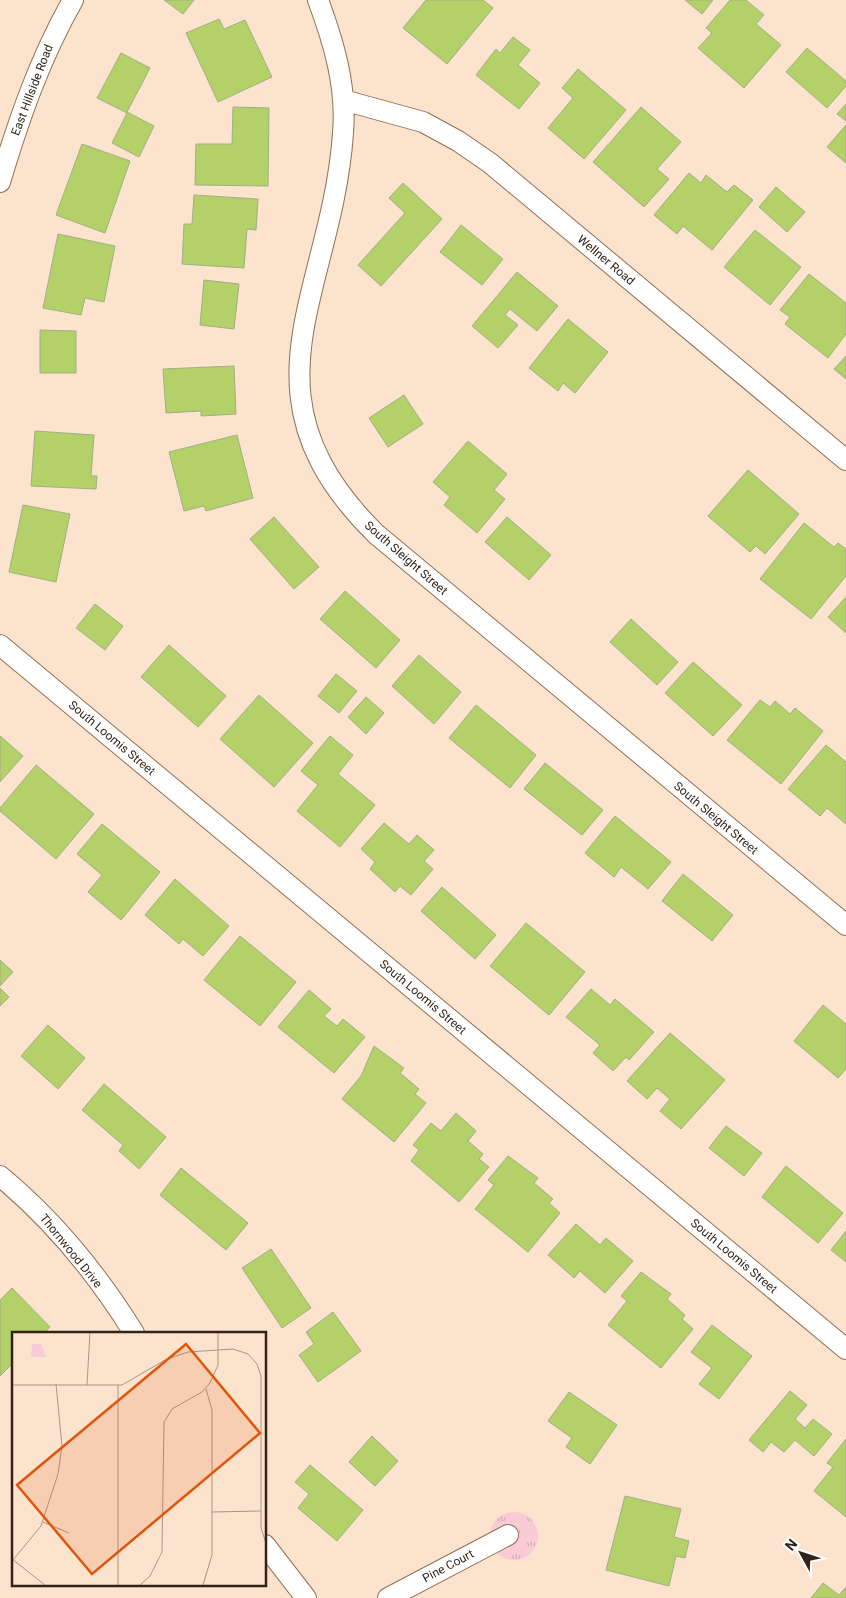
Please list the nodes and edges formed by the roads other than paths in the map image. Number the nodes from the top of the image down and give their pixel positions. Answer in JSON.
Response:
{"nodes":[{"id":1,"x":73,"y":0,"type":"edge"},
{"id":2,"x":318,"y":0,"type":"edge"},
{"id":3,"x":344,"y":100,"type":"junction"},
{"id":4,"x":0,"y":182,"type":"edge"},
{"id":5,"x":846,"y":460,"type":"edge"},
{"id":6,"x":0,"y":645,"type":"edge"},
{"id":7,"x":846,"y":926,"type":"edge"},
{"id":8,"x":0,"y":1176,"type":"edge"},
{"id":9,"x":133,"y":1332,"type":"edge"},
{"id":10,"x":846,"y":1349,"type":"edge"},
{"id":11,"x":508,"y":1535,"type":"dead end"},
{"id":12,"x":266,"y":1546,"type":"edge"},
{"id":13,"x":306,"y":1598,"type":"edge"},
{"id":14,"x":388,"y":1598,"type":"edge"}],
"edges":[{"from":1,"to":4,"type":"street","name":"East Hillside Road"},
{"from":2,"to":3,"type":"street","name":"South Sleight Street"},
{"from":3,"to":5,"type":"street","name":"Wellner Road"},
{"from":3,"to":7,"type":"street","name":"South Sleight Street"},
{"from":6,"to":10,"type":"street","name":"South Loomis Street"},
{"from":8,"to":9,"type":"street","name":"Thornwood Drive"},
{"from":11,"to":14,"type":"street","name":"Pine Court"},
{"from":12,"to":13,"type":"street"}]}
